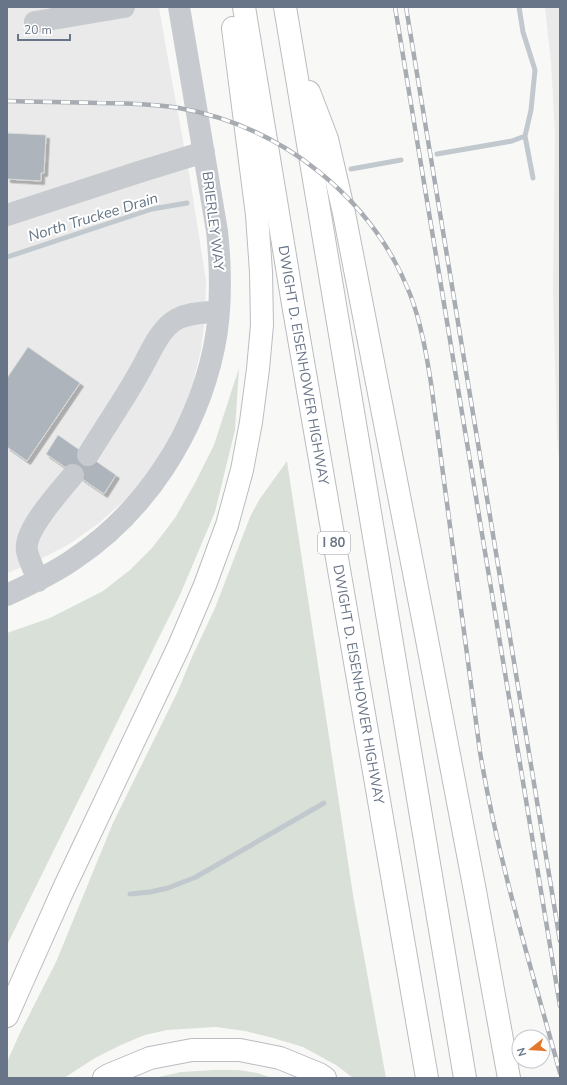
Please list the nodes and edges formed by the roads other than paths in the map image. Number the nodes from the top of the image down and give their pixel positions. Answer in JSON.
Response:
{"nodes":[{"id":1,"x":125,"y":7,"type":"edge"},
{"id":2,"x":180,"y":7,"type":"edge"},
{"id":3,"x":230,"y":7,"type":"edge"},
{"id":4,"x":244,"y":7,"type":"edge"},
{"id":5,"x":285,"y":7,"type":"edge"},
{"id":6,"x":35,"y":22,"type":"dead end"},
{"id":7,"x":293,"y":50,"type":"junction"},
{"id":8,"x":204,"y":152,"type":"junction"},
{"id":9,"x":7,"y":215,"type":"edge"},
{"id":10,"x":219,"y":311,"type":"junction"},
{"id":11,"x":88,"y":455,"type":"dead end"},
{"id":12,"x":73,"y":475,"type":"dead end"},
{"id":13,"x":38,"y":581,"type":"junction"},
{"id":14,"x":7,"y":595,"type":"edge"},
{"id":15,"x":7,"y":1016,"type":"edge"},
{"id":16,"x":104,"y":1078,"type":"edge"},
{"id":17,"x":325,"y":1078,"type":"edge"},
{"id":18,"x":427,"y":1078,"type":"edge"},
{"id":19,"x":465,"y":1078,"type":"edge"},
{"id":20,"x":508,"y":1078,"type":"edge"}],
"edges":[{"from":1,"to":6,"type":"street"},
{"from":2,"to":8,"type":"street","name":"BRIERLEY WAY"},
{"from":3,"to":15,"type":"highway"},
{"from":4,"to":18,"type":"highway","name":"DWIGHT D. EISENHOWER HIGHWAY","number":"I 80"},
{"from":5,"to":7,"type":"highway"},
{"from":7,"to":19,"type":"highway"},
{"from":7,"to":20,"type":"highway"},
{"from":8,"to":9,"type":"street"},
{"from":8,"to":10,"type":"street","name":"BRIERLEY WAY"},
{"from":10,"to":11,"type":"street"},
{"from":10,"to":13,"type":"street","name":"BRIERLEY WAY"},
{"from":12,"to":13,"type":"street"},
{"from":13,"to":14,"type":"street","name":"BRIERLEY WAY"},
{"from":16,"to":17,"type":"highway"}]}
